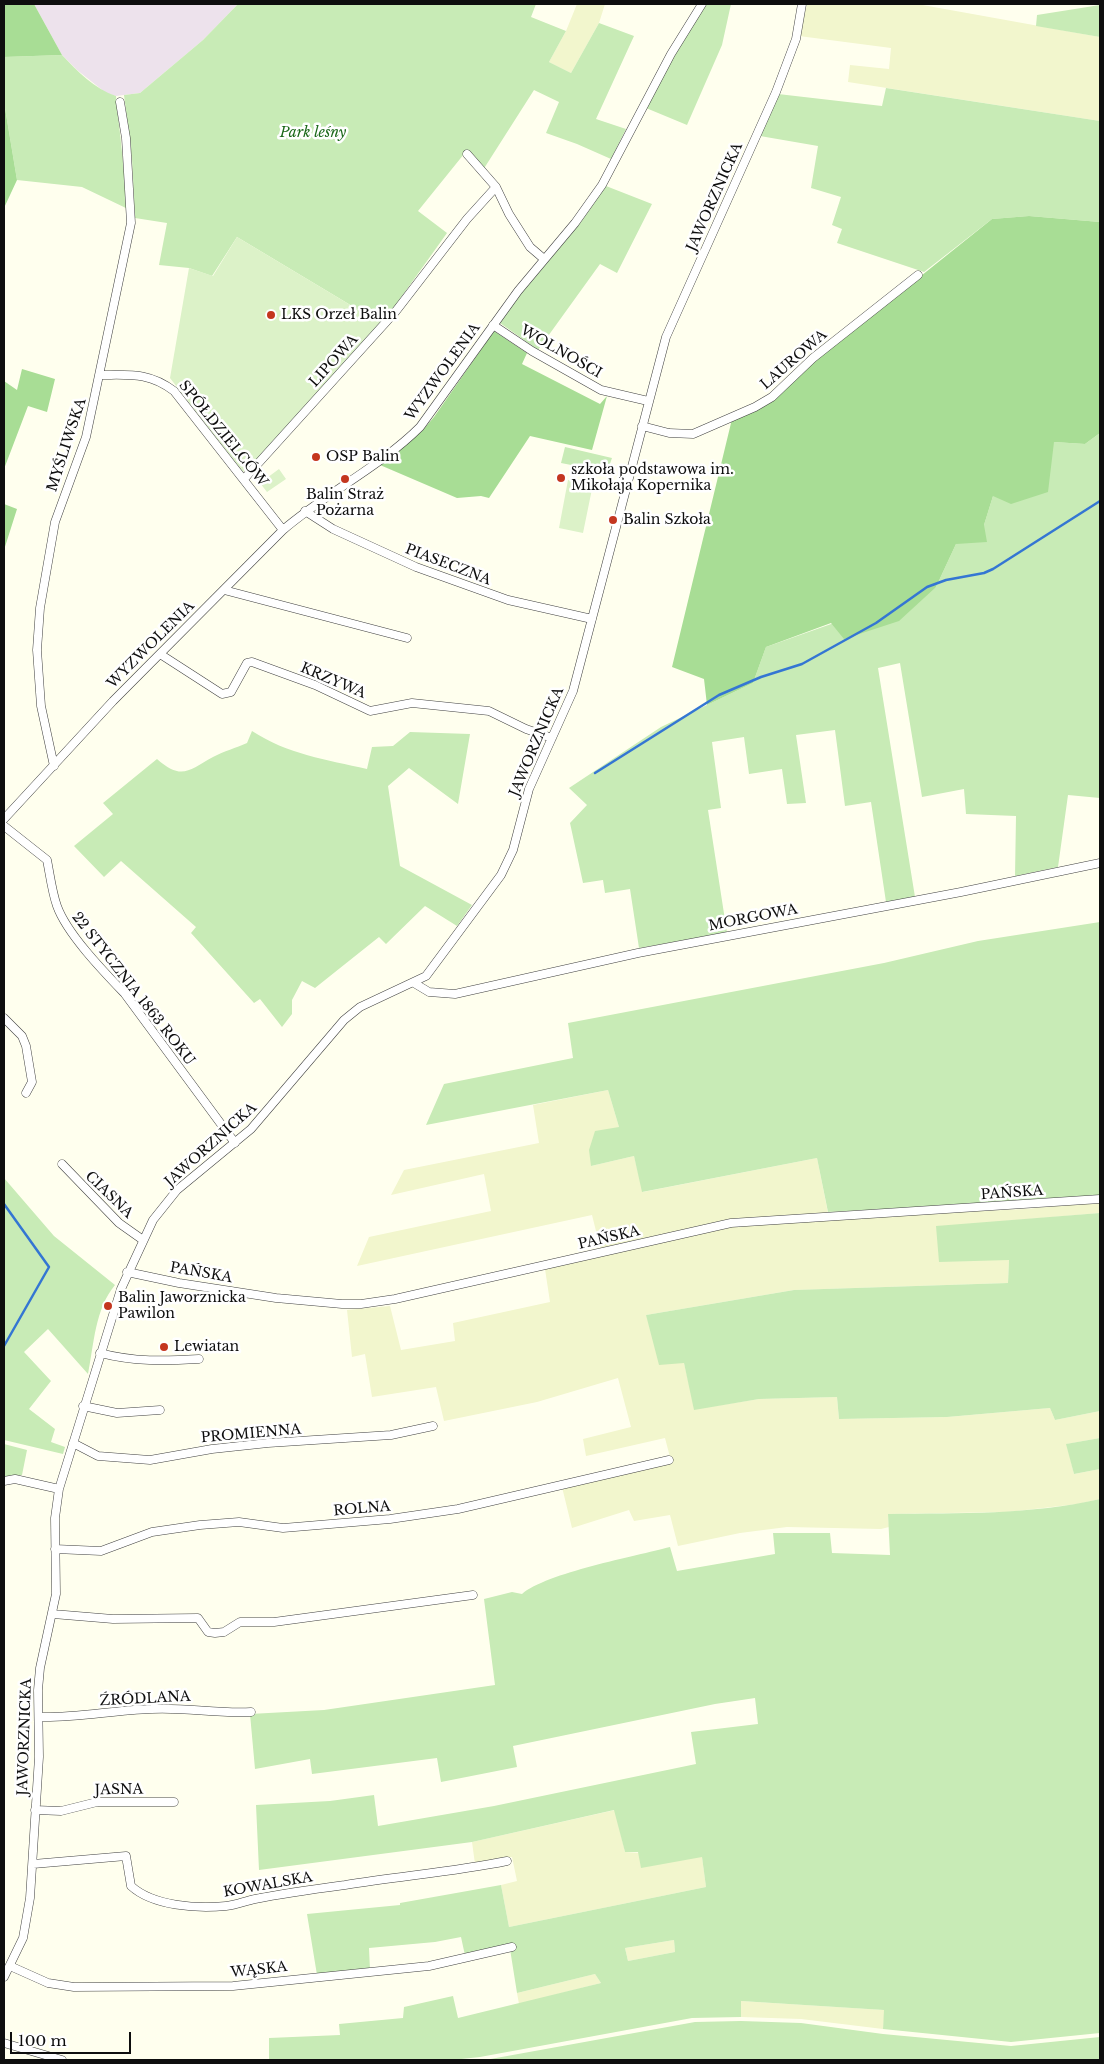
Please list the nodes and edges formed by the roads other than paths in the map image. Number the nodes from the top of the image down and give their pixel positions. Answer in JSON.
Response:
{"nodes":[{"id":1,"x":702,"y":4,"type":"edge"},
{"id":2,"x":802,"y":4,"type":"edge"},
{"id":3,"x":120,"y":102,"type":"dead end"},
{"id":4,"x":467,"y":154,"type":"dead end"},
{"id":5,"x":496,"y":187,"type":"junction"},
{"id":6,"x":544,"y":259,"type":"junction"},
{"id":7,"x":918,"y":275,"type":"dead end"},
{"id":8,"x":493,"y":325,"type":"junction"},
{"id":9,"x":100,"y":375,"type":"junction"},
{"id":10,"x":648,"y":401,"type":"junction"},
{"id":11,"x":642,"y":426,"type":"junction"},
{"id":12,"x":244,"y":478,"type":"junction"},
{"id":13,"x":305,"y":511,"type":"junction"},
{"id":14,"x":283,"y":530,"type":"junction"},
{"id":15,"x":224,"y":590,"type":"junction"},
{"id":16,"x":592,"y":619,"type":"junction"},
{"id":17,"x":407,"y":638,"type":"dead end"},
{"id":18,"x":160,"y":654,"type":"junction"},
{"id":19,"x":552,"y":738,"type":"junction"},
{"id":20,"x":54,"y":766,"type":"junction"},
{"id":21,"x":4,"y":819,"type":"edge"},
{"id":22,"x":4,"y":826,"type":"edge"},
{"id":23,"x":1100,"y":863,"type":"edge"},
{"id":24,"x":414,"y":982,"type":"junction"},
{"id":25,"x":4,"y":1018,"type":"edge"},
{"id":26,"x":26,"y":1093,"type":"dead end"},
{"id":27,"x":234,"y":1143,"type":"junction"},
{"id":28,"x":62,"y":1164,"type":"dead end"},
{"id":29,"x":1100,"y":1199,"type":"edge"},
{"id":30,"x":142,"y":1240,"type":"junction"},
{"id":31,"x":127,"y":1272,"type":"junction"},
{"id":32,"x":100,"y":1353,"type":"junction"},
{"id":33,"x":199,"y":1359,"type":"dead end"},
{"id":34,"x":83,"y":1406,"type":"junction"},
{"id":35,"x":160,"y":1410,"type":"dead end"},
{"id":36,"x":434,"y":1426,"type":"dead end"},
{"id":37,"x":73,"y":1444,"type":"junction"},
{"id":38,"x":669,"y":1460,"type":"dead end"},
{"id":39,"x":4,"y":1481,"type":"edge"},
{"id":40,"x":59,"y":1489,"type":"junction"},
{"id":41,"x":55,"y":1549,"type":"junction"},
{"id":42,"x":473,"y":1595,"type":"dead end"},
{"id":43,"x":53,"y":1614,"type":"junction"},
{"id":44,"x":251,"y":1712,"type":"dead end"},
{"id":45,"x":40,"y":1717,"type":"junction"},
{"id":46,"x":174,"y":1802,"type":"dead end"},
{"id":47,"x":35,"y":1810,"type":"junction"},
{"id":48,"x":507,"y":1862,"type":"dead end"},
{"id":49,"x":33,"y":1864,"type":"junction"},
{"id":50,"x":512,"y":1947,"type":"dead end"},
{"id":51,"x":10,"y":1966,"type":"junction"},
{"id":52,"x":4,"y":1977,"type":"edge"},
{"id":53,"x":4,"y":2043,"type":"edge"},
{"id":54,"x":62,"y":2060,"type":"edge"}],
"edges":[{"from":1,"to":6,"type":"street","name":"WYZWOLENIA"},
{"from":2,"to":10,"type":"street","name":"JAWORZNICKA"},
{"from":3,"to":9,"type":"street","name":"MYŚLIWSKA"},
{"from":4,"to":5,"type":"street"},
{"from":5,"to":6,"type":"street"},
{"from":5,"to":12,"type":"street","name":"LIPOWA"},
{"from":6,"to":8,"type":"street","name":"WYZWOLENIA"},
{"from":7,"to":11,"type":"street","name":"LAUROWA"},
{"from":8,"to":10,"type":"street","name":"WOLNOŚCI"},
{"from":8,"to":13,"type":"street","name":"WYZWOLENIA"},
{"from":9,"to":12,"type":"street","name":"SPÓŁDZIELCÓW"},
{"from":9,"to":20,"type":"street","name":"MYŚLIWSKA"},
{"from":10,"to":11,"type":"street","name":"JAWORZNICKA"},
{"from":11,"to":16,"type":"street","name":"JAWORZNICKA"},
{"from":12,"to":14,"type":"street","name":"SPÓŁDZIELCÓW"},
{"from":13,"to":14,"type":"street","name":"WYZWOLENIA"},
{"from":13,"to":16,"type":"street","name":"PIASECZNA"},
{"from":14,"to":15,"type":"street","name":"WYZWOLENIA"},
{"from":15,"to":17,"type":"street"},
{"from":15,"to":18,"type":"street","name":"WYZWOLENIA"},
{"from":16,"to":19,"type":"street","name":"JAWORZNICKA"},
{"from":18,"to":19,"type":"street","name":"KRZYWA"},
{"from":18,"to":20,"type":"street","name":"WYZWOLENIA"},
{"from":19,"to":24,"type":"street","name":"JAWORZNICKA"},
{"from":20,"to":21,"type":"street","name":"WYZWOLENIA"},
{"from":22,"to":27,"type":"street","name":"22 STYCZNIA 1863 ROKU"},
{"from":23,"to":24,"type":"street","name":"MORGOWA"},
{"from":24,"to":27,"type":"street","name":"JAWORZNICKA"},
{"from":25,"to":26,"type":"street"},
{"from":27,"to":30,"type":"street","name":"JAWORZNICKA"},
{"from":28,"to":30,"type":"street","name":"CIASNA"},
{"from":29,"to":31,"type":"street","name":"PAŃSKA"},
{"from":30,"to":31,"type":"street","name":"JAWORZNICKA"},
{"from":31,"to":32,"type":"street","name":"JAWORZNICKA"},
{"from":32,"to":33,"type":"street"},
{"from":32,"to":34,"type":"street","name":"JAWORZNICKA"},
{"from":34,"to":35,"type":"street"},
{"from":34,"to":37,"type":"street","name":"JAWORZNICKA"},
{"from":36,"to":37,"type":"street","name":"PROMIENNA"},
{"from":37,"to":40,"type":"street","name":"JAWORZNICKA"},
{"from":38,"to":41,"type":"street","name":"ROLNA"},
{"from":39,"to":40,"type":"street"},
{"from":40,"to":41,"type":"street","name":"JAWORZNICKA"},
{"from":41,"to":43,"type":"street","name":"JAWORZNICKA"},
{"from":42,"to":43,"type":"street"},
{"from":43,"to":45,"type":"street","name":"JAWORZNICKA"},
{"from":44,"to":45,"type":"street","name":"ŹRÓDLANA"},
{"from":45,"to":47,"type":"street","name":"JAWORZNICKA"},
{"from":46,"to":47,"type":"street","name":"JASNA"},
{"from":47,"to":49,"type":"street","name":"JAWORZNICKA"},
{"from":48,"to":49,"type":"street","name":"KOWALSKA"},
{"from":49,"to":51,"type":"street","name":"JAWORZNICKA"},
{"from":50,"to":51,"type":"street","name":"WĄSKA"},
{"from":51,"to":52,"type":"street","name":"JAWORZNICKA"},
{"from":53,"to":54,"type":"street"}]}
